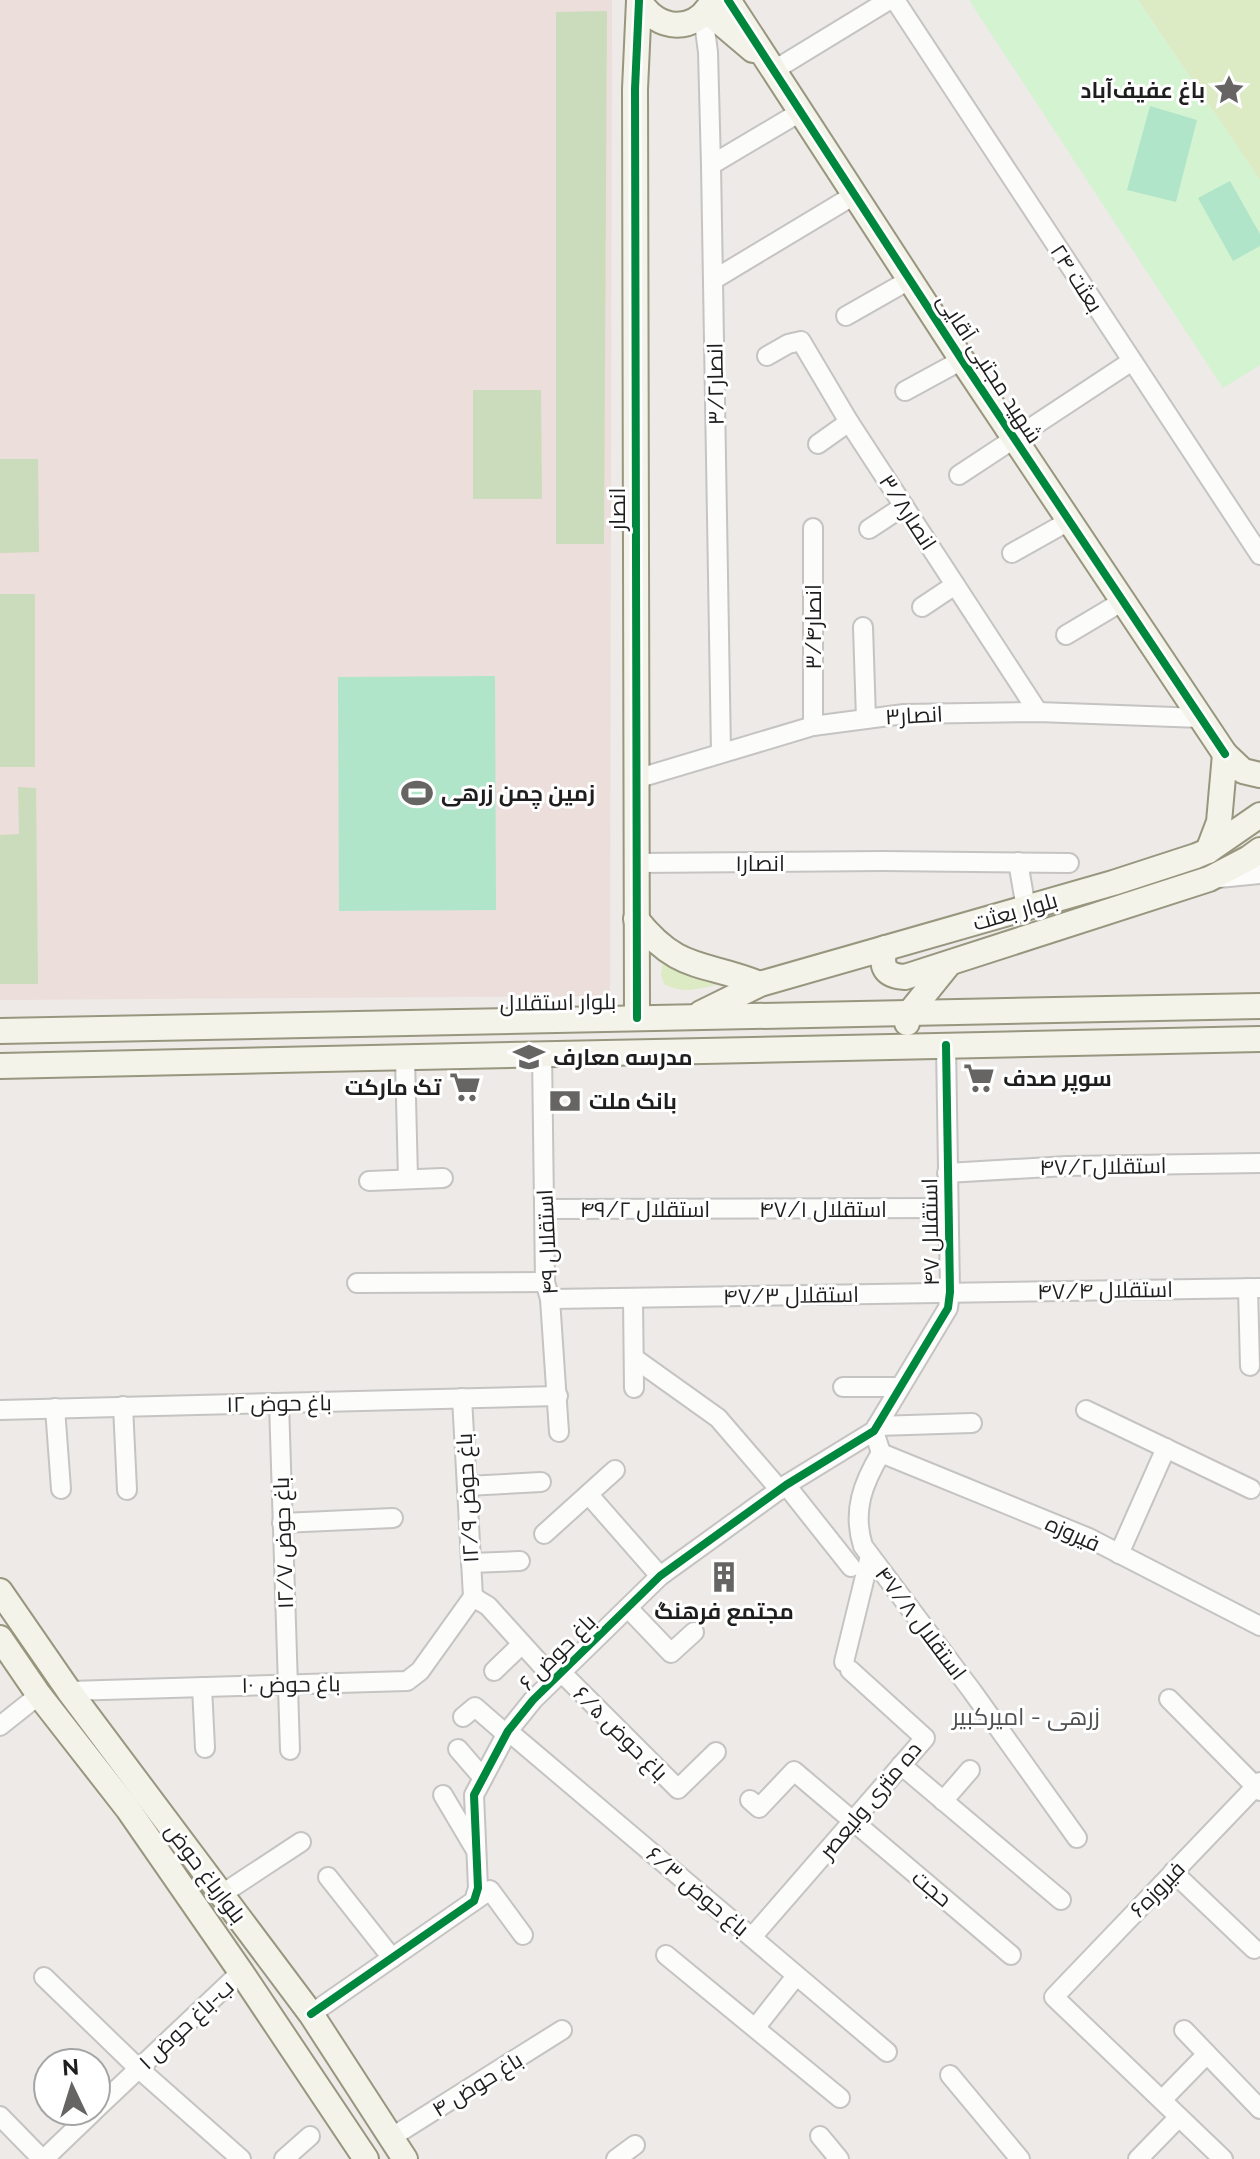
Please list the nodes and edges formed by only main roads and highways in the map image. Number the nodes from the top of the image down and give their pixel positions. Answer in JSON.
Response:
{"nodes":[{"id":1,"x":639,"y":0,"type":"edge"},
{"id":2,"x":713,"y":6,"type":"edge"},
{"id":3,"x":664,"y":24,"type":"junction"},
{"id":4,"x":635,"y":89,"type":"junction"},
{"id":5,"x":1225,"y":754,"type":"junction"},
{"id":6,"x":1260,"y":775,"type":"edge"},
{"id":7,"x":1260,"y":815,"type":"edge"},
{"id":8,"x":1260,"y":850,"type":"edge"},
{"id":9,"x":1208,"y":851,"type":"junction"},
{"id":10,"x":636,"y":919,"type":"junction"},
{"id":11,"x":885,"y":948,"type":"junction"},
{"id":12,"x":973,"y":954,"type":"junction"},
{"id":13,"x":948,"y":965,"type":"junction"},
{"id":14,"x":760,"y":984,"type":"junction"},
{"id":15,"x":1260,"y":1006,"type":"edge"},
{"id":16,"x":976,"y":1011,"type":"junction"},
{"id":17,"x":910,"y":1012,"type":"junction"},
{"id":18,"x":696,"y":1016,"type":"junction"},
{"id":19,"x":637,"y":1018,"type":"junction"},
{"id":20,"x":346,"y":1026,"type":"junction"},
{"id":21,"x":0,"y":1031,"type":"edge"},
{"id":22,"x":1260,"y":1039,"type":"edge"},
{"id":23,"x":900,"y":1044,"type":"junction"},
{"id":24,"x":347,"y":1057,"type":"junction"},
{"id":25,"x":0,"y":1066,"type":"edge"},
{"id":26,"x":0,"y":1591,"type":"edge"},
{"id":27,"x":0,"y":1638,"type":"edge"},
{"id":28,"x":139,"y":1783,"type":"junction"},
{"id":29,"x":120,"y":1799,"type":"junction"},
{"id":30,"x":366,"y":2159,"type":"edge"},
{"id":31,"x":405,"y":2159,"type":"edge"}],
"edges":[{"from":1,"to":3,"type":"main road"},
{"from":1,"to":4,"type":"main road","name":"انصار"},
{"from":2,"to":3,"type":"main road"},
{"from":2,"to":5,"type":"main road","name":"شهید مجتبی آقایی"},
{"from":3,"to":4,"type":"main road","name":"انصار"},
{"from":4,"to":10,"type":"main road","name":"انصار"},
{"from":5,"to":6,"type":"main road"},
{"from":5,"to":9,"type":"main road"},
{"from":7,"to":9,"type":"main road","name":"بلوار بعثت"},
{"from":8,"to":12,"type":"main road","name":"بلوار بعثت"},
{"from":9,"to":11,"type":"main road","name":"بلوار بعثت"},
{"from":10,"to":14,"type":"main road"},
{"from":10,"to":19,"type":"main road","name":"انصار"},
{"from":11,"to":13,"type":"main road","name":"بلوار بعثت"},
{"from":11,"to":14,"type":"main road","name":"بلوار بعثت"},
{"from":12,"to":13,"type":"main road","name":"بلوار بعثت"},
{"from":12,"to":16,"type":"main road"},
{"from":13,"to":17,"type":"main road"},
{"from":14,"to":18,"type":"main road","name":"بلوار بعثت"},
{"from":15,"to":16,"type":"main road","name":"بلوار استقلال"},
{"from":16,"to":17,"type":"main road","name":"بلوار استقلال"},
{"from":17,"to":18,"type":"main road","name":"بلوار استقلال"},
{"from":17,"to":23,"type":"main road"},
{"from":18,"to":19,"type":"main road","name":"بلوار استقلال"},
{"from":19,"to":20,"type":"main road","name":"بلوار استقلال"},
{"from":20,"to":21,"type":"main road","name":"بلوار استقلال"},
{"from":20,"to":24,"type":"main road"},
{"from":22,"to":23,"type":"main road"},
{"from":23,"to":24,"type":"main road"},
{"from":24,"to":25,"type":"main road"},
{"from":26,"to":28,"type":"main road","name":"بلوارباغ حوض"},
{"from":27,"to":29,"type":"main road","name":"بلوارباغ حوض"},
{"from":28,"to":29,"type":"main road"},
{"from":28,"to":31,"type":"main road","name":"بلوارباغ حوض"},
{"from":29,"to":30,"type":"main road","name":"بلوارباغ حوض"}]}
